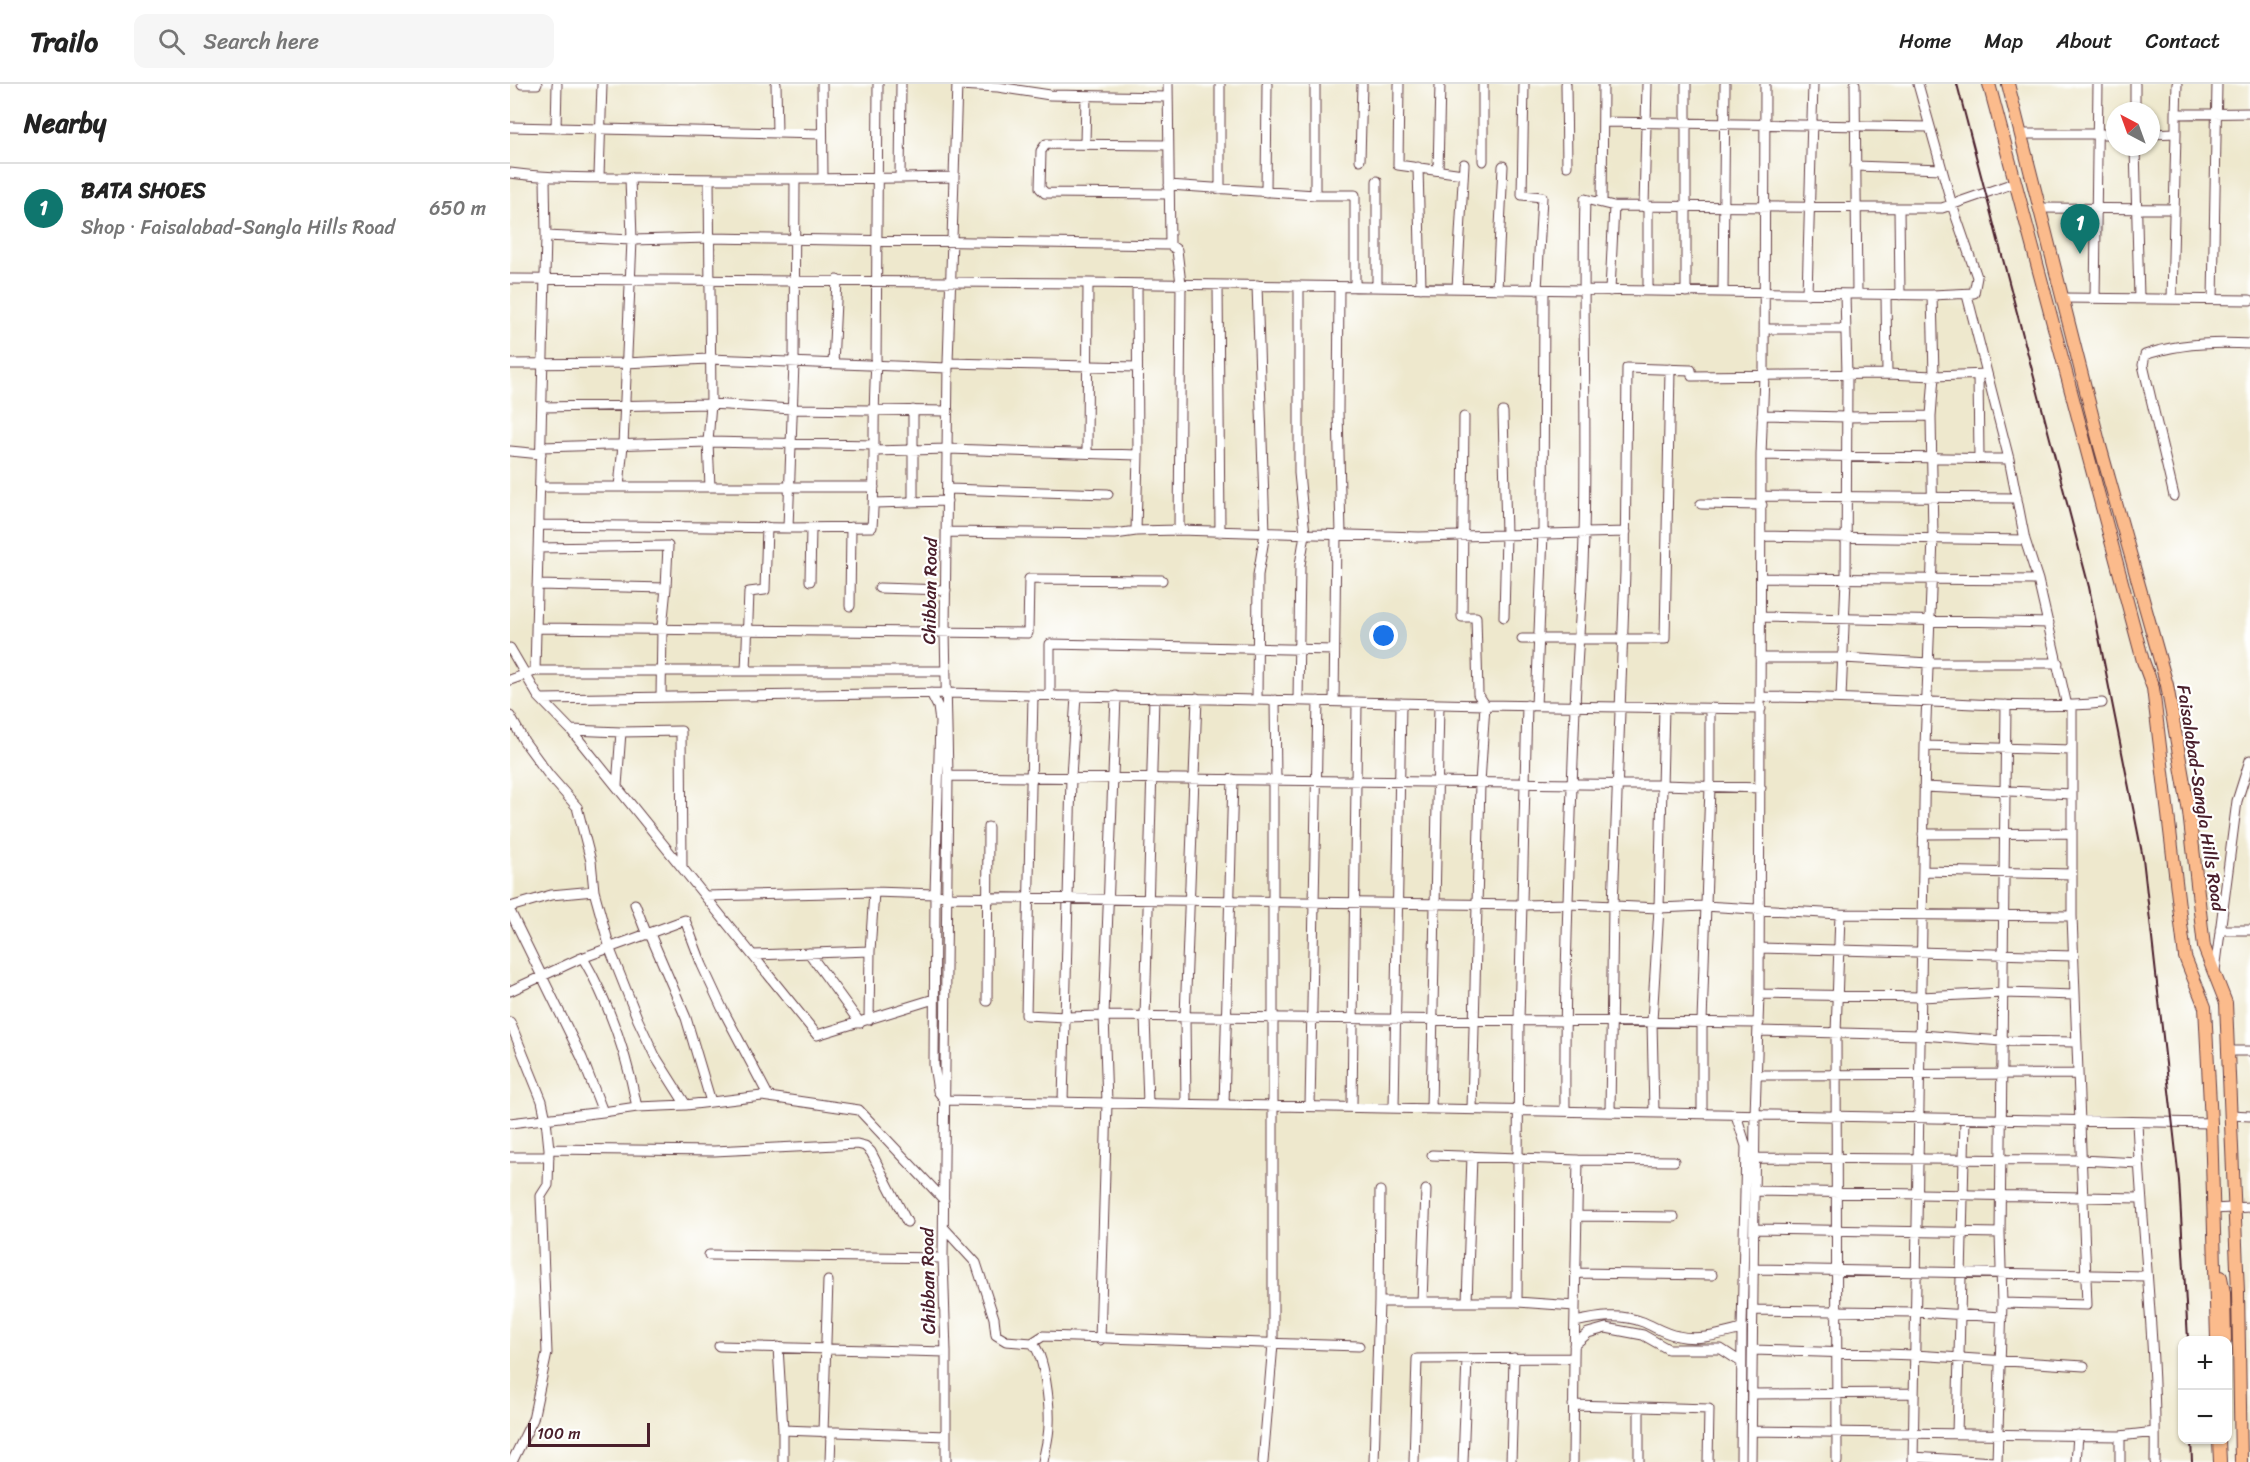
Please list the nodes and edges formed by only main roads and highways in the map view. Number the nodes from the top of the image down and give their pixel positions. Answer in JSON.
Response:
{"nodes":[{"id":1,"x":1989,"y":84,"type":"edge"},
{"id":2,"x":2008,"y":84,"type":"edge"},
{"id":3,"x":2014,"y":107,"type":"junction"},
{"id":4,"x":1996,"y":113,"type":"junction"},
{"id":5,"x":2071,"y":334,"type":"junction"},
{"id":6,"x":2057,"y":338,"type":"junction"},
{"id":7,"x":2208,"y":1072,"type":"junction"},
{"id":8,"x":2229,"y":1072,"type":"junction"},
{"id":9,"x":2234,"y":1205,"type":"junction"},
{"id":10,"x":2213,"y":1207,"type":"junction"},
{"id":11,"x":2215,"y":1244,"type":"junction"},
{"id":12,"x":2244,"y":1321,"type":"edge"},
{"id":13,"x":2217,"y":1336,"type":"edge"},
{"id":14,"x":2225,"y":1336,"type":"edge"},
{"id":15,"x":2219,"y":1444,"type":"edge"},
{"id":16,"x":2227,"y":1444,"type":"edge"},
{"id":17,"x":2220,"y":1462,"type":"edge"},
{"id":18,"x":2227,"y":1462,"type":"edge"},
{"id":19,"x":2241,"y":1462,"type":"edge"}],
"edges":[{"from":1,"to":4,"type":"main road","name":"Faisalabad-Sangla Hills Road"},
{"from":2,"to":3,"type":"main road","name":"Faisalabad-Sangla Hills Road"},
{"from":3,"to":4,"type":"main road"},
{"from":3,"to":5,"type":"main road","name":"Faisalabad-Sangla Hills Road"},
{"from":4,"to":6,"type":"main road","name":"Faisalabad-Sangla Hills Road"},
{"from":5,"to":6,"type":"main road"},
{"from":5,"to":8,"type":"main road","name":"Faisalabad-Sangla Hills Road"},
{"from":6,"to":7,"type":"main road","name":"Faisalabad-Sangla Hills Road"},
{"from":7,"to":8,"type":"main road"},
{"from":7,"to":10,"type":"main road","name":"Faisalabad-Sangla Hills Road"},
{"from":8,"to":9,"type":"main road","name":"Faisalabad-Sangla Hills Road"},
{"from":9,"to":10,"type":"main road"},
{"from":9,"to":12,"type":"main road","name":"Faisalabad-Sangla Hills Road"},
{"from":10,"to":11,"type":"main road","name":"Faisalabad-Sangla Hills Road"},
{"from":11,"to":13,"type":"main road","name":"Faisalabad-Sangla Hills Road"},
{"from":11,"to":14,"type":"main road"},
{"from":12,"to":19,"type":"main road","name":"Faisalabad-Sangla Hills Road"},
{"from":15,"to":17,"type":"main road"},
{"from":16,"to":18,"type":"main road"}]}
